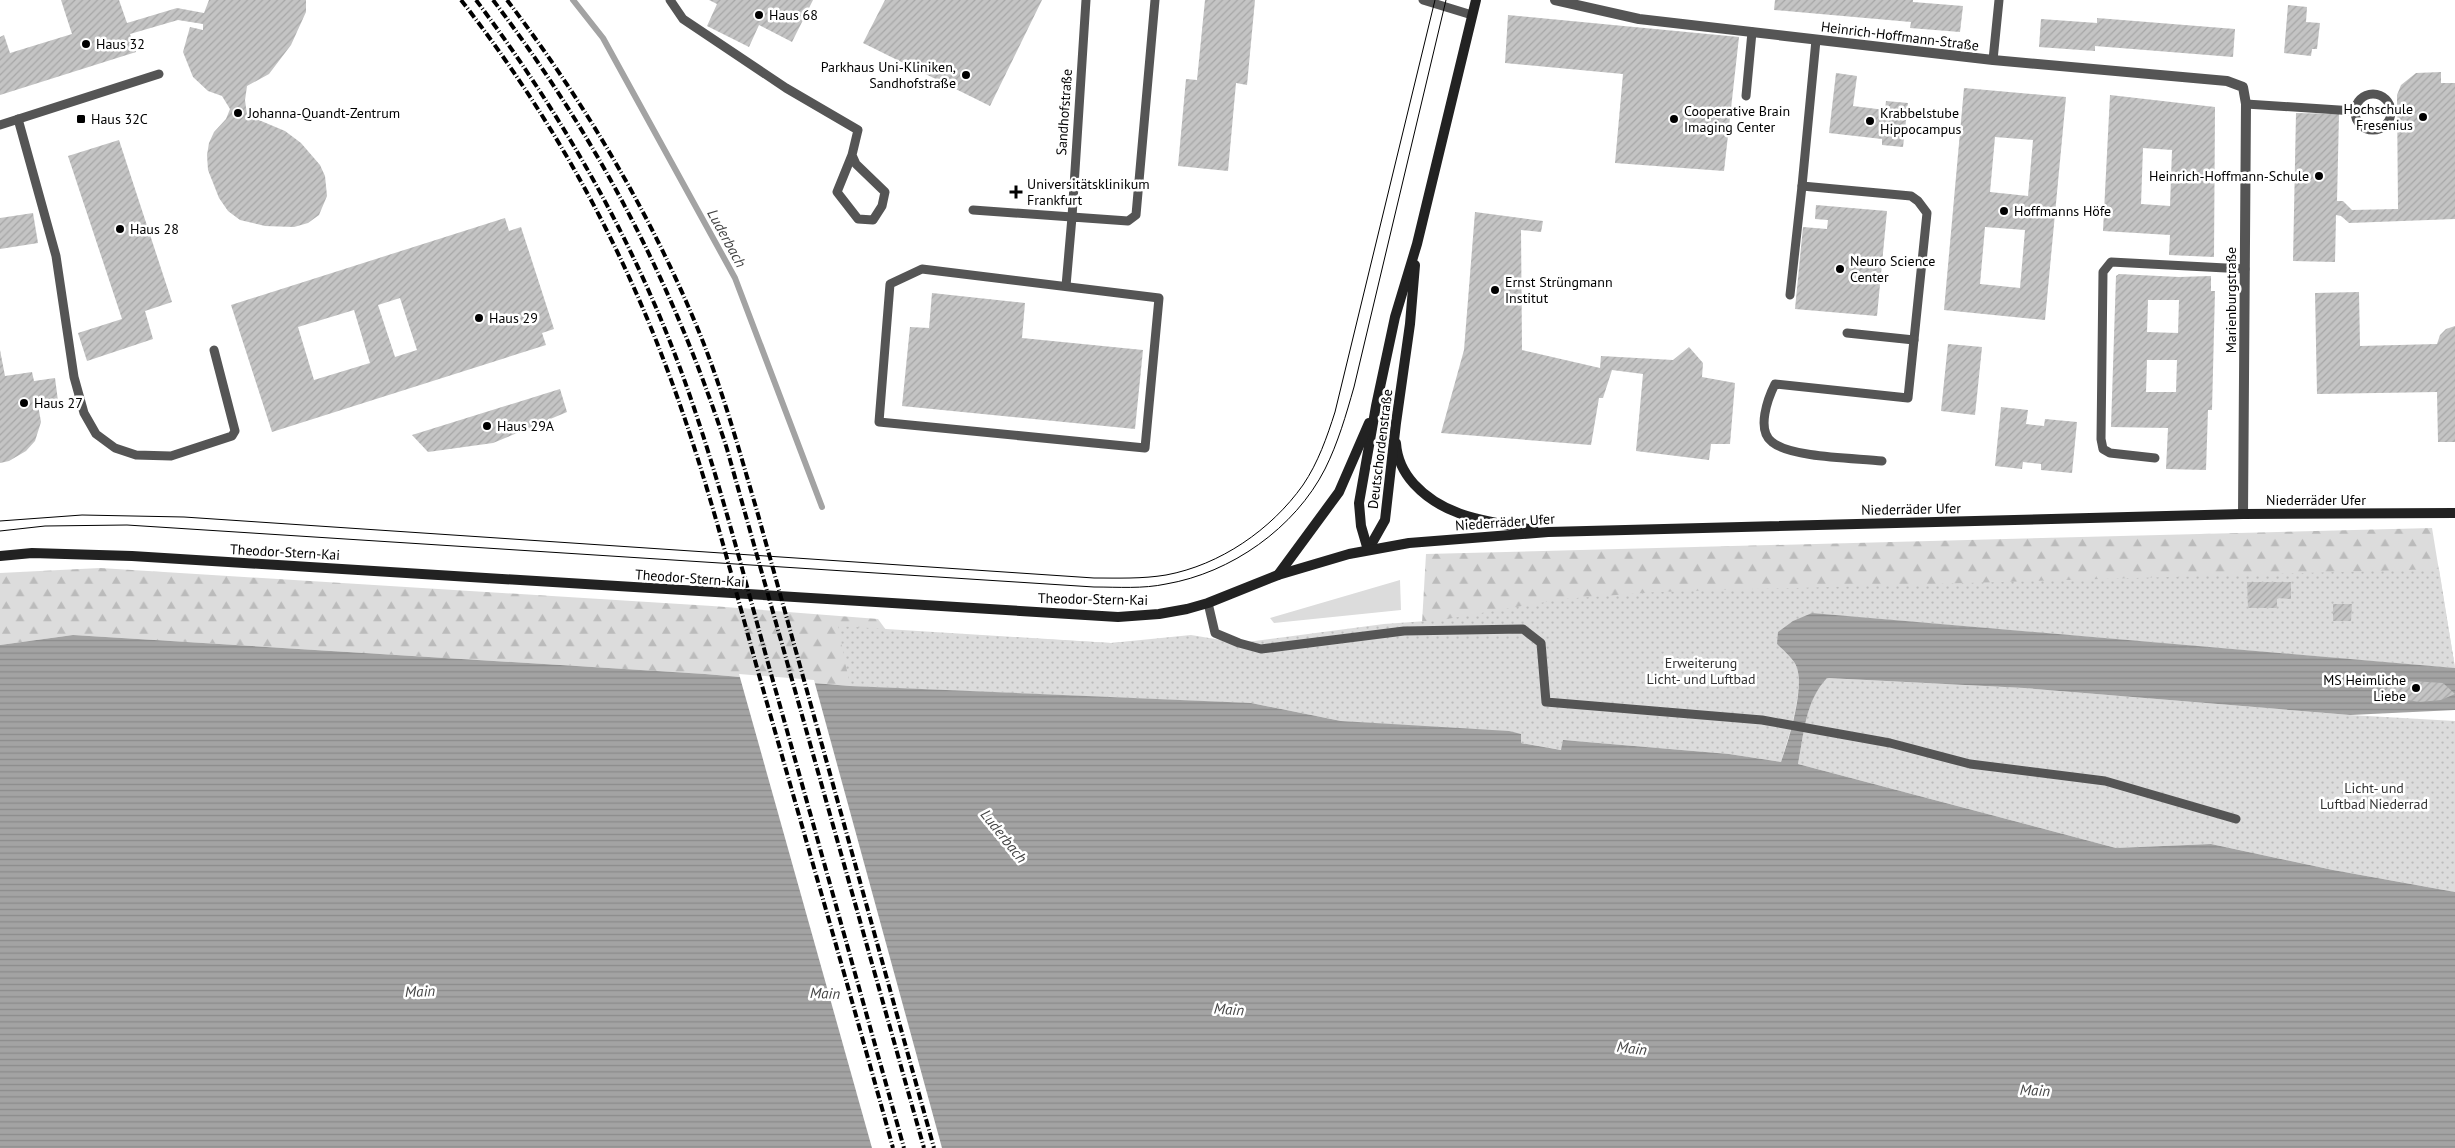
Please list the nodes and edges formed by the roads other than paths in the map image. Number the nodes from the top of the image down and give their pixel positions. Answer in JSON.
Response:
{"nodes":[{"id":1,"x":670,"y":0,"type":"edge"},
{"id":2,"x":1086,"y":0,"type":"edge"},
{"id":3,"x":1155,"y":0,"type":"edge"},
{"id":4,"x":1423,"y":0,"type":"edge"},
{"id":5,"x":1476,"y":0,"type":"edge"},
{"id":6,"x":1555,"y":0,"type":"edge"},
{"id":7,"x":1999,"y":0,"type":"edge"},
{"id":8,"x":1472,"y":15,"type":"junction"},
{"id":9,"x":1752,"y":32,"type":"junction"},
{"id":10,"x":1816,"y":40,"type":"junction"},
{"id":11,"x":1993,"y":60,"type":"junction"},
{"id":12,"x":160,"y":74,"type":"dead end"},
{"id":13,"x":2243,"y":87,"type":"joint"},
{"id":14,"x":1746,"y":96,"type":"dead end"},
{"id":15,"x":2246,"y":104,"type":"junction"},
{"id":16,"x":2354,"y":111,"type":"junction"},
{"id":17,"x":18,"y":119,"type":"junction"},
{"id":18,"x":0,"y":125,"type":"edge"},
{"id":19,"x":852,"y":155,"type":"junction"},
{"id":20,"x":1802,"y":186,"type":"junction"},
{"id":21,"x":973,"y":210,"type":"dead end"},
{"id":22,"x":1072,"y":217,"type":"junction"},
{"id":23,"x":1417,"y":244,"type":"junction"},
{"id":24,"x":2245,"y":269,"type":"junction"},
{"id":25,"x":1066,"y":286,"type":"junction"},
{"id":26,"x":1790,"y":295,"type":"dead end"},
{"id":27,"x":1847,"y":333,"type":"dead end"},
{"id":28,"x":1914,"y":340,"type":"junction"},
{"id":29,"x":214,"y":350,"type":"dead end"},
{"id":30,"x":1376,"y":406,"type":"junction"},
{"id":31,"x":1396,"y":423,"type":"junction"},
{"id":32,"x":2154,"y":458,"type":"dead end"},
{"id":33,"x":1882,"y":461,"type":"dead end"},
{"id":34,"x":2455,"y":513,"type":"edge"},
{"id":35,"x":2242,"y":514,"type":"junction"},
{"id":36,"x":1548,"y":532,"type":"junction"},
{"id":37,"x":1368,"y":550,"type":"junction"},
{"id":38,"x":0,"y":556,"type":"edge"},
{"id":39,"x":1278,"y":575,"type":"junction"},
{"id":40,"x":1208,"y":604,"type":"junction"},
{"id":41,"x":2236,"y":819,"type":"dead end"}],
"edges":[{"from":1,"to":19,"type":"lane"},
{"from":2,"to":22,"type":"lane","name":"Sandhofstraße"},
{"from":3,"to":22,"type":"lane"},
{"from":4,"to":8,"type":"lane"},
{"from":5,"to":8,"type":"main road","name":"Deutschordenstraße"},
{"from":6,"to":9,"type":"street","name":"Heinrich-Hoffmann-Straße"},
{"from":7,"to":11,"type":"lane"},
{"from":8,"to":23,"type":"main road","name":"Deutschordenstraße"},
{"from":9,"to":10,"type":"street","name":"Heinrich-Hoffmann-Straße"},
{"from":9,"to":14,"type":"lane"},
{"from":10,"to":11,"type":"street","name":"Heinrich-Hoffmann-Straße"},
{"from":10,"to":20,"type":"lane"},
{"from":11,"to":13,"type":"street","name":"Heinrich-Hoffmann-Straße"},
{"from":12,"to":17,"type":"lane"},
{"from":13,"to":15,"type":"street","name":"Marienburgstraße"},
{"from":15,"to":16,"type":"lane"},
{"from":15,"to":24,"type":"street","name":"Marienburgstraße"},
{"from":16,"to":16,"type":"lane"},
{"from":17,"to":18,"type":"lane"},
{"from":17,"to":29,"type":"lane"},
{"from":19,"to":19,"type":"lane"},
{"from":20,"to":26,"type":"lane"},
{"from":20,"to":28,"type":"lane"},
{"from":21,"to":22,"type":"lane"},
{"from":22,"to":25,"type":"lane","name":"Sandhofstraße"},
{"from":23,"to":30,"type":"main road","name":"Deutschordenstraße"},
{"from":23,"to":31,"type":"main road","name":"Deutschordenstraße"},
{"from":24,"to":32,"type":"lane"},
{"from":24,"to":35,"type":"street","name":"Marienburgstraße"},
{"from":25,"to":25,"type":"lane"},
{"from":27,"to":28,"type":"lane"},
{"from":28,"to":33,"type":"lane"},
{"from":30,"to":37,"type":"main road","name":"Deutschordenstraße"},
{"from":30,"to":39,"type":"main road"},
{"from":31,"to":36,"type":"main road"},
{"from":31,"to":37,"type":"main road","name":"Deutschordenstraße"},
{"from":34,"to":35,"type":"main road","name":"Niederräder Ufer"},
{"from":35,"to":36,"type":"main road","name":"Niederräder Ufer"},
{"from":36,"to":37,"type":"main road","name":"Niederräder Ufer"},
{"from":37,"to":39,"type":"main road","name":"Theodor-Stern-Kai"},
{"from":38,"to":40,"type":"main road","name":"Theodor-Stern-Kai"},
{"from":39,"to":40,"type":"main road","name":"Theodor-Stern-Kai"},
{"from":40,"to":41,"type":"lane"}]}
